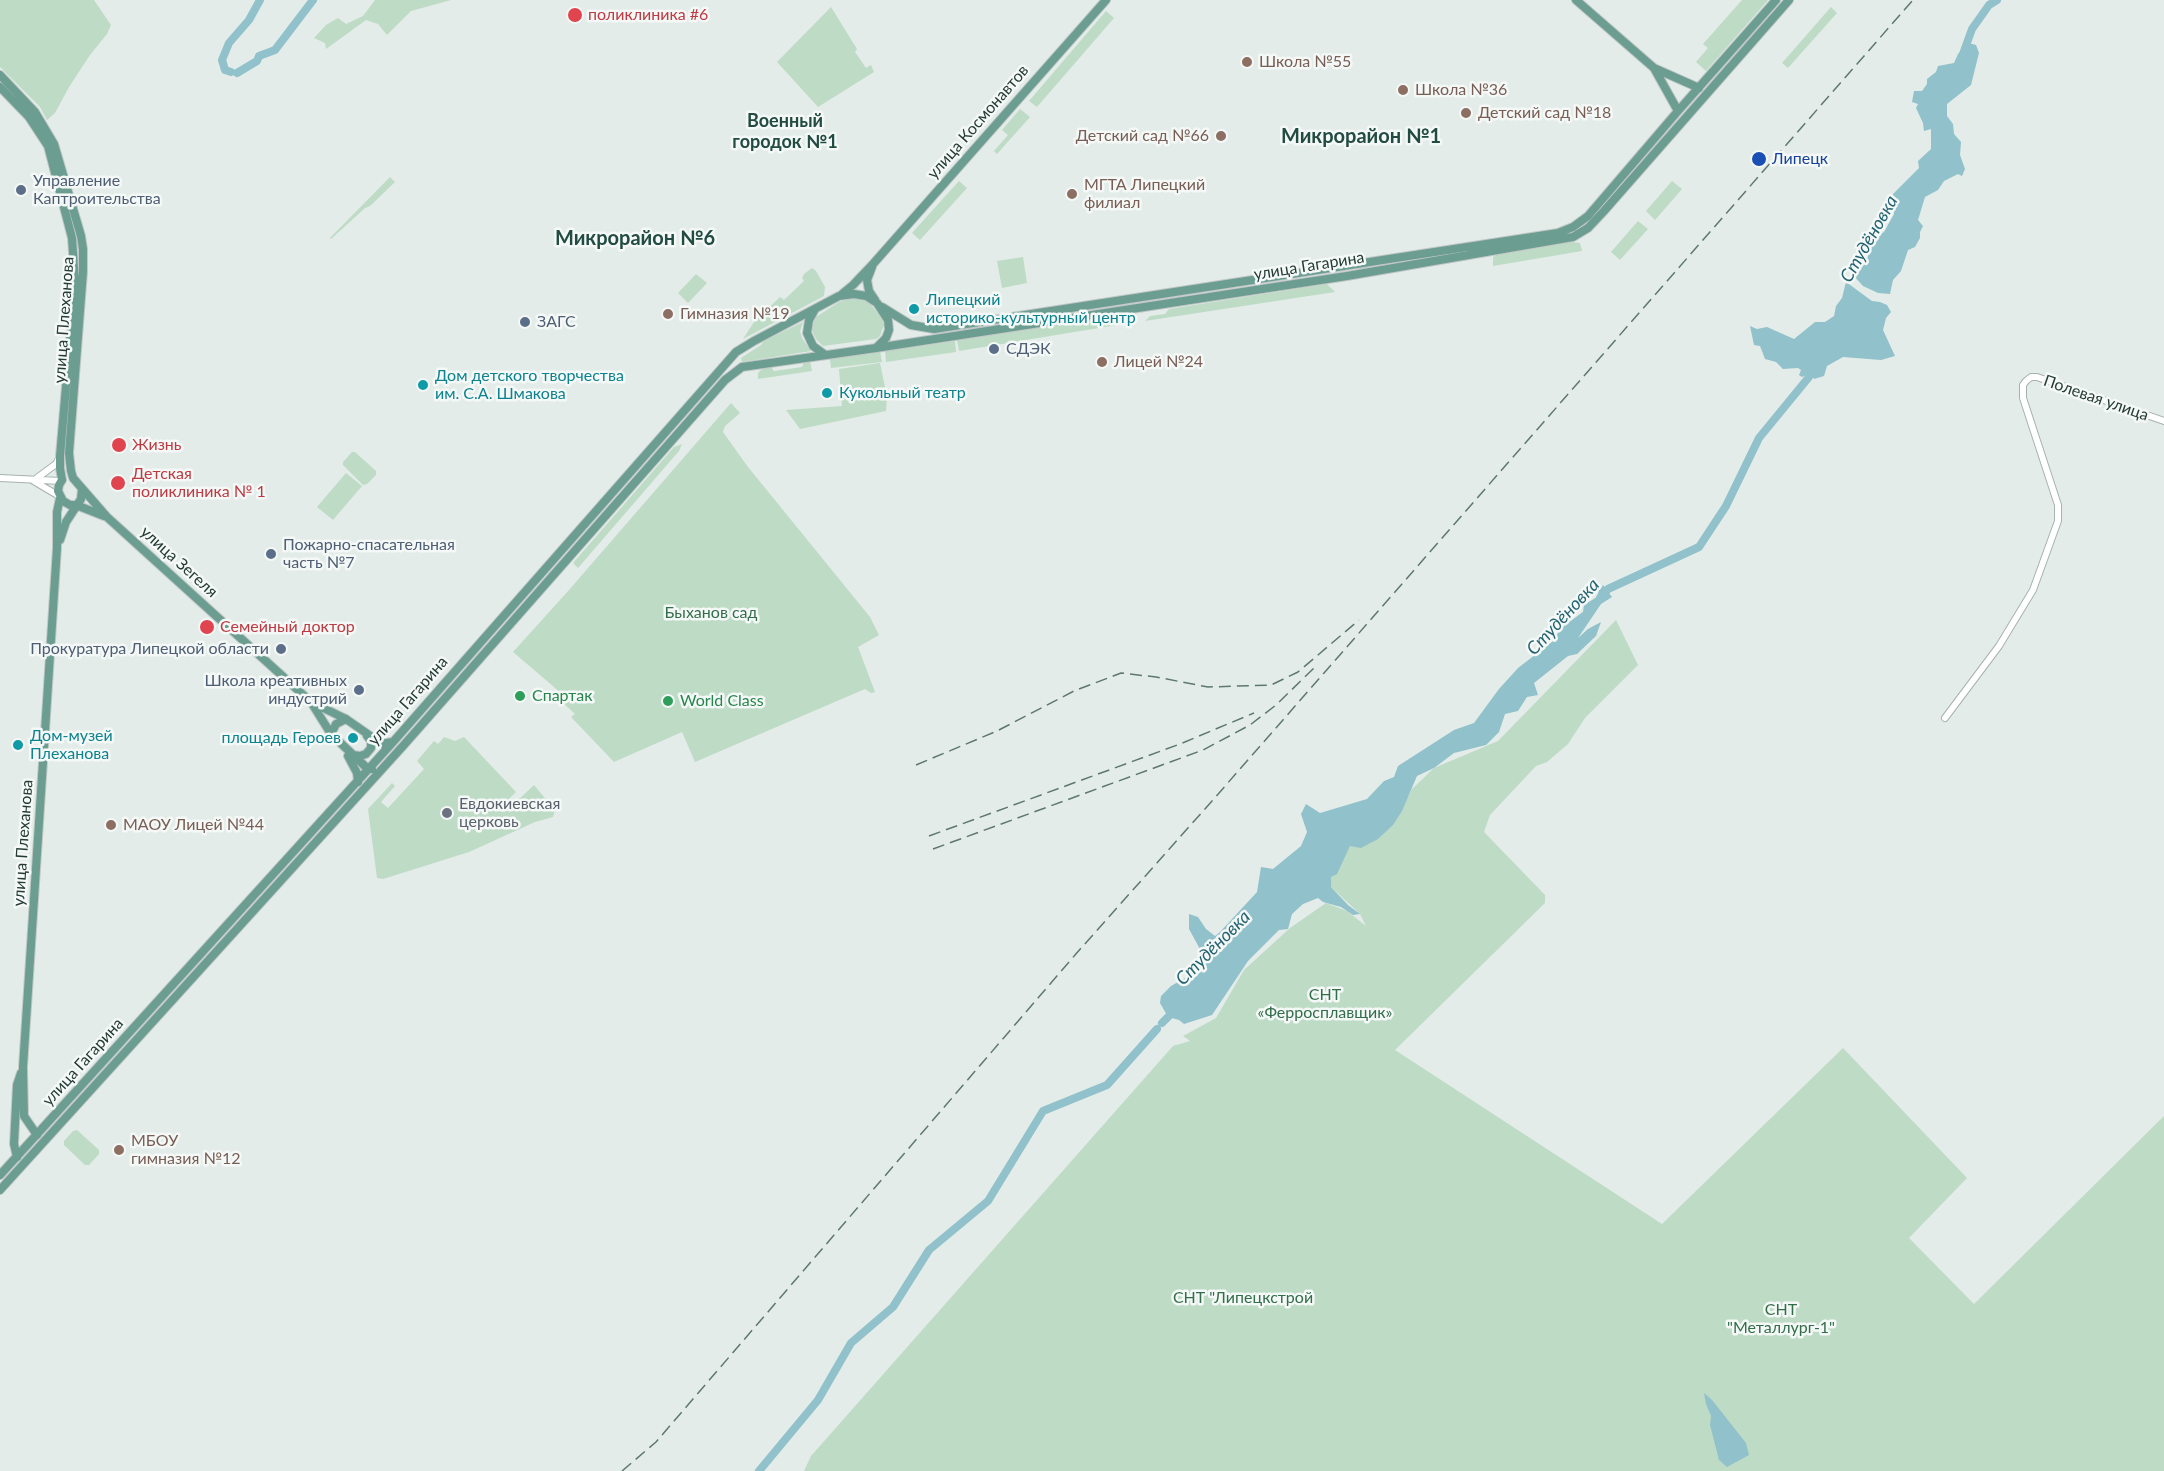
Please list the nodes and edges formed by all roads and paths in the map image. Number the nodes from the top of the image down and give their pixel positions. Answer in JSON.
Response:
{"nodes":[{"id":1,"x":1106,"y":0,"type":"edge"},
{"id":2,"x":1576,"y":0,"type":"edge"},
{"id":3,"x":1776,"y":0,"type":"edge"},
{"id":4,"x":1789,"y":0,"type":"edge"},
{"id":5,"x":1657,"y":71,"type":"junction"},
{"id":6,"x":0,"y":75,"type":"edge"},
{"id":7,"x":1681,"y":81,"type":"junction"},
{"id":8,"x":0,"y":87,"type":"edge"},
{"id":9,"x":1699,"y":88,"type":"junction"},
{"id":10,"x":1669,"y":94,"type":"junction"},
{"id":11,"x":1702,"y":100,"type":"junction"},
{"id":12,"x":1693,"y":110,"type":"junction"},
{"id":13,"x":1678,"y":111,"type":"junction"},
{"id":14,"x":1460,"y":252,"type":"junction"},
{"id":15,"x":873,"y":264,"type":"junction"},
{"id":16,"x":839,"y":296,"type":"junction"},
{"id":17,"x":877,"y":303,"type":"junction"},
{"id":18,"x":817,"y":308,"type":"junction"},
{"id":19,"x":876,"y":348,"type":"junction"},
{"id":20,"x":824,"y":354,"type":"junction"},
{"id":21,"x":2164,"y":421,"type":"edge"},
{"id":22,"x":60,"y":456,"type":"junction"},
{"id":23,"x":0,"y":478,"type":"edge"},
{"id":24,"x":34,"y":479,"type":"junction"},
{"id":25,"x":62,"y":480,"type":"junction"},
{"id":26,"x":75,"y":480,"type":"junction"},
{"id":27,"x":82,"y":489,"type":"junction"},
{"id":28,"x":60,"y":497,"type":"junction"},
{"id":29,"x":91,"y":498,"type":"junction"},
{"id":30,"x":76,"y":505,"type":"junction"},
{"id":31,"x":107,"y":517,"type":"junction"},
{"id":32,"x":580,"y":528,"type":"junction"},
{"id":33,"x":588,"y":535,"type":"junction"},
{"id":34,"x":57,"y":548,"type":"junction"},
{"id":35,"x":311,"y":702,"type":"junction"},
{"id":36,"x":1945,"y":718,"type":"dead end"},
{"id":37,"x":346,"y":719,"type":"junction"},
{"id":38,"x":331,"y":734,"type":"junction"},
{"id":39,"x":367,"y":735,"type":"junction"},
{"id":40,"x":393,"y":742,"type":"junction"},
{"id":41,"x":339,"y":743,"type":"junction"},
{"id":42,"x":352,"y":754,"type":"junction"},
{"id":43,"x":383,"y":767,"type":"junction"},
{"id":44,"x":368,"y":769,"type":"junction"},
{"id":45,"x":358,"y":781,"type":"junction"},
{"id":46,"x":356,"y":796,"type":"junction"},
{"id":47,"x":124,"y":1039,"type":"junction"},
{"id":48,"x":128,"y":1049,"type":"junction"},
{"id":49,"x":23,"y":1067,"type":"junction"},
{"id":50,"x":16,"y":1114,"type":"junction"},
{"id":51,"x":50,"y":1135,"type":"junction"},
{"id":52,"x":35,"y":1138,"type":"junction"},
{"id":53,"x":35,"y":1152,"type":"junction"},
{"id":54,"x":17,"y":1157,"type":"junction"},
{"id":55,"x":0,"y":1175,"type":"edge"},
{"id":56,"x":0,"y":1190,"type":"edge"}],
"edges":[{"from":1,"to":15,"type":"main road","name":"улица Космонавтов"},
{"from":2,"to":5,"type":"main road"},
{"from":3,"to":9,"type":"main road"},
{"from":4,"to":11,"type":"main road"},
{"from":5,"to":7,"type":"main road"},
{"from":5,"to":10,"type":"main road"},
{"from":6,"to":26,"type":"main road","name":"улица Плеханова"},
{"from":7,"to":9,"type":"main road"},
{"from":7,"to":10,"type":"main road"},
{"from":8,"to":22,"type":"main road","name":"улица Плеханова"},
{"from":9,"to":11,"type":"main road"},
{"from":9,"to":13,"type":"main road","name":"улица Гагарина"},
{"from":10,"to":13,"type":"main road"},
{"from":11,"to":12,"type":"main road","name":"улица Гагарина"},
{"from":12,"to":13,"type":"main road"},
{"from":12,"to":14,"type":"main road","name":"улица Гагарина"},
{"from":13,"to":14,"type":"main road","name":"улица Гагарина"},
{"from":14,"to":17,"type":"main road","name":"улица Гагарина"},
{"from":14,"to":19,"type":"main road","name":"улица Гагарина"},
{"from":15,"to":16,"type":"main road","name":"улица Космонавтов"},
{"from":15,"to":17,"type":"main road"},
{"from":16,"to":17,"type":"main road"},
{"from":16,"to":18,"type":"main road"},
{"from":17,"to":19,"type":"main road"},
{"from":18,"to":20,"type":"main road"},
{"from":18,"to":32,"type":"main road","name":"улица Гагарина"},
{"from":19,"to":20,"type":"main road"},
{"from":20,"to":33,"type":"main road","name":"улица Гагарина"},
{"from":21,"to":36,"type":"street","name":"Полевая улица"},
{"from":22,"to":24,"type":"street"},
{"from":22,"to":25,"type":"main road","name":"улица Плеханова"},
{"from":23,"to":24,"type":"street"},
{"from":24,"to":25,"type":"street"},
{"from":24,"to":28,"type":"street"},
{"from":25,"to":26,"type":"main road"},
{"from":25,"to":28,"type":"main road"},
{"from":26,"to":27,"type":"main road"},
{"from":27,"to":29,"type":"main road","name":"улица Зегеля"},
{"from":27,"to":30,"type":"main road"},
{"from":28,"to":30,"type":"main road"},
{"from":28,"to":34,"type":"main road","name":"улица Плеханова"},
{"from":29,"to":30,"type":"main road"},
{"from":29,"to":31,"type":"main road","name":"улица Зегеля"},
{"from":30,"to":31,"type":"main road","name":"улица Зегеля"},
{"from":30,"to":34,"type":"main road","name":"улица Плеханова"},
{"from":31,"to":35,"type":"main road","name":"улица Зегеля"},
{"from":32,"to":33,"type":"main road"},
{"from":32,"to":40,"type":"main road","name":"улица Гагарина"},
{"from":33,"to":43,"type":"main road","name":"улица Гагарина"},
{"from":34,"to":49,"type":"main road","name":"улица Плеханова"},
{"from":35,"to":37,"type":"main road"},
{"from":35,"to":38,"type":"main road"},
{"from":37,"to":38,"type":"main road"},
{"from":37,"to":39,"type":"main road"},
{"from":38,"to":41,"type":"main road"},
{"from":39,"to":40,"type":"main road"},
{"from":39,"to":42,"type":"main road"},
{"from":40,"to":44,"type":"main road","name":"улица Гагарина"},
{"from":41,"to":42,"type":"main road"},
{"from":41,"to":45,"type":"main road"},
{"from":42,"to":44,"type":"main road"},
{"from":43,"to":44,"type":"main road"},
{"from":43,"to":46,"type":"main road","name":"улица Гагарина"},
{"from":44,"to":45,"type":"main road","name":"улица Гагарина"},
{"from":45,"to":46,"type":"main road"},
{"from":45,"to":47,"type":"main road","name":"улица Гагарина"},
{"from":46,"to":48,"type":"main road","name":"улица Гагарина"},
{"from":47,"to":48,"type":"main road"},
{"from":47,"to":52,"type":"main road","name":"улица Гагарина"},
{"from":48,"to":51,"type":"main road","name":"улица Гагарина"},
{"from":49,"to":50,"type":"main road","name":"улица Плеханова"},
{"from":49,"to":52,"type":"main road","name":"улица Плеханова"},
{"from":50,"to":52,"type":"main road"},
{"from":50,"to":54,"type":"main road","name":"улица Плеханова"},
{"from":51,"to":52,"type":"main road"},
{"from":51,"to":53,"type":"main road","name":"улица Гагарина"},
{"from":52,"to":53,"type":"main road"},
{"from":52,"to":54,"type":"main road","name":"улица Гагарина"},
{"from":53,"to":56,"type":"main road","name":"улица Гагарина"},
{"from":54,"to":55,"type":"main road","name":"улица Гагарина"}]}
